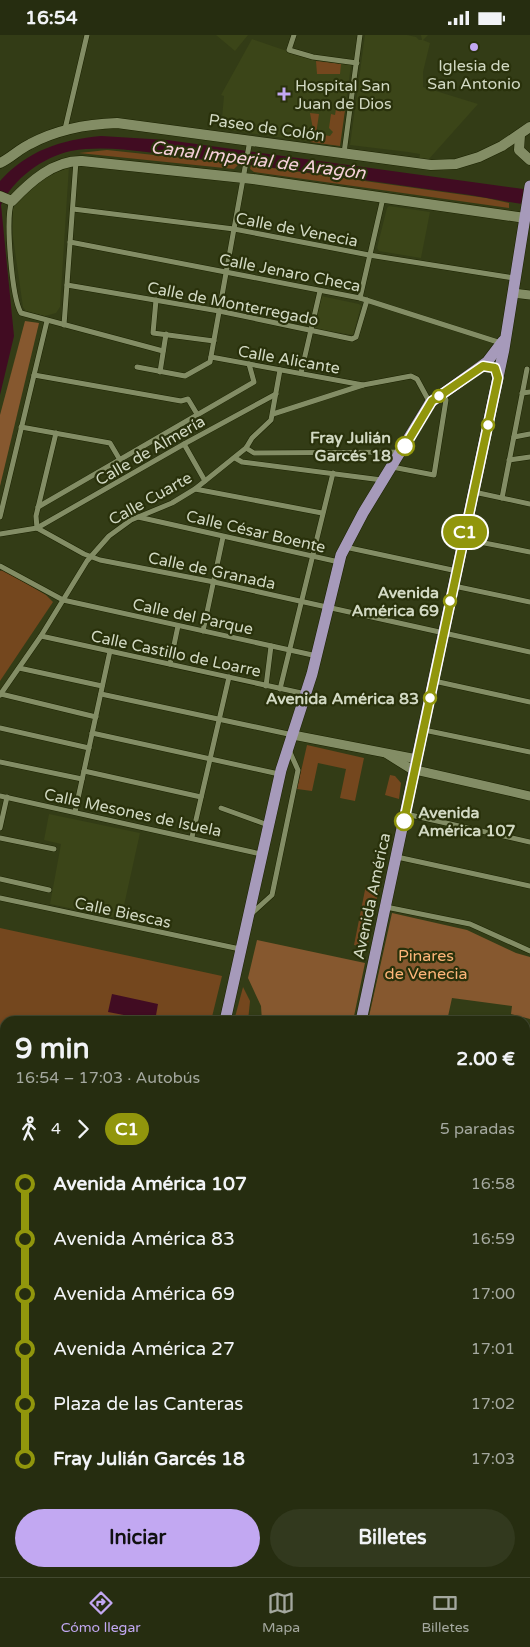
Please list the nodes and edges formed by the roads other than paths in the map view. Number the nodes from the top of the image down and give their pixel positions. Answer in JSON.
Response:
{"nodes":[{"id":1,"x":87,"y":35,"type":"edge"},
{"id":2,"x":294,"y":35,"type":"edge"},
{"id":3,"x":360,"y":35,"type":"edge"},
{"id":4,"x":356,"y":63,"type":"junction"},
{"id":5,"x":530,"y":127,"type":"edge"},
{"id":6,"x":65,"y":129,"type":"junction"},
{"id":7,"x":520,"y":135,"type":"junction"},
{"id":8,"x":250,"y":143,"type":"junction"},
{"id":9,"x":344,"y":153,"type":"junction"},
{"id":10,"x":76,"y":161,"type":"junction"},
{"id":11,"x":530,"y":161,"type":"edge"},
{"id":12,"x":1,"y":163,"type":"edge"},
{"id":13,"x":245,"y":175,"type":"junction"},
{"id":14,"x":530,"y":186,"type":"edge"},
{"id":15,"x":383,"y":198,"type":"junction"},
{"id":16,"x":6,"y":199,"type":"edge"},
{"id":17,"x":73,"y":209,"type":"junction"},
{"id":18,"x":527,"y":215,"type":"edge"},
{"id":19,"x":234,"y":229,"type":"junction"},
{"id":20,"x":70,"y":242,"type":"junction"},
{"id":21,"x":369,"y":255,"type":"junction"},
{"id":22,"x":226,"y":272,"type":"junction"},
{"id":23,"x":515,"y":278,"type":"junction"},
{"id":24,"x":67,"y":285,"type":"junction"},
{"id":25,"x":320,"y":291,"type":"junction"},
{"id":26,"x":513,"y":293,"type":"junction"},
{"id":27,"x":530,"y":295,"type":"edge"},
{"id":28,"x":360,"y":298,"type":"junction"},
{"id":29,"x":156,"y":300,"type":"junction"},
{"id":30,"x":367,"y":300,"type":"junction"},
{"id":31,"x":219,"y":311,"type":"junction"},
{"id":32,"x":46,"y":321,"type":"junction"},
{"id":33,"x":64,"y":325,"type":"junction"},
{"id":34,"x":310,"y":331,"type":"junction"},
{"id":35,"x":166,"y":334,"type":"junction"},
{"id":36,"x":503,"y":340,"type":"junction"},
{"id":37,"x":214,"y":341,"type":"junction"},
{"id":38,"x":163,"y":351,"type":"junction"},
{"id":39,"x":211,"y":357,"type":"junction"},
{"id":40,"x":249,"y":364,"type":"junction"},
{"id":41,"x":483,"y":366,"type":"junction"},
{"id":42,"x":137,"y":367,"type":"dead end"},
{"id":43,"x":527,"y":369,"type":"dead end"},
{"id":44,"x":280,"y":370,"type":"junction"},
{"id":45,"x":160,"y":372,"type":"junction"},
{"id":46,"x":301,"y":373,"type":"junction"},
{"id":47,"x":34,"y":375,"type":"junction"},
{"id":48,"x":498,"y":378,"type":"junction"},
{"id":49,"x":363,"y":385,"type":"junction"},
{"id":50,"x":530,"y":392,"type":"edge"},
{"id":51,"x":442,"y":393,"type":"junction"},
{"id":52,"x":522,"y":393,"type":"junction"},
{"id":53,"x":276,"y":394,"type":"junction"},
{"id":54,"x":430,"y":403,"type":"junction"},
{"id":55,"x":197,"y":414,"type":"junction"},
{"id":56,"x":273,"y":414,"type":"junction"},
{"id":57,"x":21,"y":427,"type":"junction"},
{"id":58,"x":56,"y":433,"type":"junction"},
{"id":59,"x":530,"y":434,"type":"edge"},
{"id":60,"x":514,"y":437,"type":"junction"},
{"id":61,"x":184,"y":444,"type":"junction"},
{"id":62,"x":246,"y":448,"type":"junction"},
{"id":63,"x":401,"y":453,"type":"junction"},
{"id":64,"x":530,"y":457,"type":"edge"},
{"id":65,"x":235,"y":458,"type":"junction"},
{"id":66,"x":120,"y":460,"type":"junction"},
{"id":67,"x":509,"y":460,"type":"junction"},
{"id":68,"x":392,"y":467,"type":"junction"},
{"id":69,"x":333,"y":473,"type":"junction"},
{"id":70,"x":383,"y":480,"type":"junction"},
{"id":71,"x":205,"y":481,"type":"junction"},
{"id":72,"x":195,"y":489,"type":"junction"},
{"id":73,"x":474,"y":492,"type":"junction"},
{"id":74,"x":502,"y":498,"type":"junction"},
{"id":75,"x":530,"y":503,"type":"edge"},
{"id":76,"x":38,"y":507,"type":"junction"},
{"id":77,"x":322,"y":513,"type":"junction"},
{"id":78,"x":0,"y":517,"type":"edge"},
{"id":79,"x":138,"y":517,"type":"junction"},
{"id":80,"x":37,"y":528,"type":"junction"},
{"id":81,"x":0,"y":534,"type":"edge"},
{"id":82,"x":223,"y":537,"type":"junction"},
{"id":83,"x":464,"y":539,"type":"junction"},
{"id":84,"x":345,"y":547,"type":"junction"},
{"id":85,"x":530,"y":552,"type":"edge"},
{"id":86,"x":312,"y":556,"type":"junction"},
{"id":87,"x":91,"y":557,"type":"junction"},
{"id":88,"x":339,"y":562,"type":"junction"},
{"id":89,"x":0,"y":565,"type":"edge"},
{"id":90,"x":457,"y":571,"type":"junction"},
{"id":91,"x":214,"y":582,"type":"junction"},
{"id":92,"x":454,"y":586,"type":"junction"},
{"id":93,"x":63,"y":600,"type":"junction"},
{"id":94,"x":301,"y":601,"type":"junction"},
{"id":95,"x":530,"y":602,"type":"edge"},
{"id":96,"x":328,"y":608,"type":"junction"},
{"id":97,"x":178,"y":626,"type":"junction"},
{"id":98,"x":203,"y":631,"type":"junction"},
{"id":99,"x":444,"y":634,"type":"junction"},
{"id":100,"x":41,"y":636,"type":"junction"},
{"id":101,"x":271,"y":646,"type":"junction"},
{"id":102,"x":289,"y":650,"type":"junction"},
{"id":103,"x":110,"y":651,"type":"junction"},
{"id":104,"x":530,"y":652,"type":"edge"},
{"id":105,"x":317,"y":657,"type":"junction"},
{"id":106,"x":170,"y":665,"type":"junction"},
{"id":107,"x":19,"y":668,"type":"junction"},
{"id":108,"x":228,"y":677,"type":"junction"},
{"id":109,"x":434,"y":681,"type":"junction"},
{"id":110,"x":102,"y":686,"type":"junction"},
{"id":111,"x":266,"y":686,"type":"junction"},
{"id":112,"x":280,"y":689,"type":"junction"},
{"id":113,"x":101,"y":694,"type":"junction"},
{"id":114,"x":0,"y":695,"type":"edge"},
{"id":115,"x":306,"y":695,"type":"junction"},
{"id":116,"x":530,"y":702,"type":"edge"},
{"id":117,"x":96,"y":717,"type":"junction"},
{"id":118,"x":219,"y":720,"type":"junction"},
{"id":119,"x":0,"y":728,"type":"edge"},
{"id":120,"x":424,"y":730,"type":"junction"},
{"id":121,"x":92,"y":733,"type":"junction"},
{"id":122,"x":293,"y":735,"type":"junction"},
{"id":123,"x":288,"y":747,"type":"junction"},
{"id":124,"x":89,"y":748,"type":"junction"},
{"id":125,"x":530,"y":752,"type":"edge"},
{"id":126,"x":210,"y":759,"type":"junction"},
{"id":127,"x":0,"y":762,"type":"edge"},
{"id":128,"x":416,"y":765,"type":"junction"},
{"id":129,"x":84,"y":771,"type":"junction"},
{"id":130,"x":280,"y":774,"type":"junction"},
{"id":131,"x":82,"y":779,"type":"junction"},
{"id":132,"x":0,"y":796,"type":"edge"},
{"id":133,"x":530,"y":796,"type":"edge"},
{"id":134,"x":7,"y":797,"type":"junction"},
{"id":135,"x":201,"y":797,"type":"junction"},
{"id":136,"x":221,"y":808,"type":"dead end"},
{"id":137,"x":74,"y":812,"type":"junction"},
{"id":138,"x":405,"y":814,"type":"junction"},
{"id":139,"x":268,"y":825,"type":"junction"},
{"id":140,"x":0,"y":829,"type":"edge"},
{"id":141,"x":0,"y":837,"type":"edge"},
{"id":142,"x":192,"y":837,"type":"junction"},
{"id":143,"x":530,"y":842,"type":"edge"},
{"id":144,"x":54,"y":849,"type":"dead end"},
{"id":145,"x":262,"y":853,"type":"junction"},
{"id":146,"x":396,"y":857,"type":"junction"},
{"id":147,"x":0,"y":879,"type":"edge"},
{"id":148,"x":530,"y":886,"type":"edge"},
{"id":149,"x":49,"y":890,"type":"dead end"},
{"id":150,"x":0,"y":898,"type":"edge"},
{"id":151,"x":386,"y":907,"type":"junction"},
{"id":152,"x":247,"y":917,"type":"junction"},
{"id":153,"x":240,"y":949,"type":"junction"},
{"id":154,"x":530,"y":951,"type":"edge"},
{"id":155,"x":226,"y":1016,"type":"edge"},
{"id":156,"x":362,"y":1016,"type":"edge"}],
"edges":[{"from":1,"to":6,"type":"street"},
{"from":2,"to":4,"type":"street"},
{"from":3,"to":4,"type":"street"},
{"from":4,"to":9,"type":"street"},
{"from":5,"to":7,"type":"main road","name":"Paseo de Colón"},
{"from":6,"to":8,"type":"main road","name":"Paseo de Colón"},
{"from":6,"to":12,"type":"main road","name":"Paseo de Colón"},
{"from":7,"to":9,"type":"main road","name":"Paseo de Colón"},
{"from":7,"to":11,"type":"main road"},
{"from":8,"to":9,"type":"main road","name":"Paseo de Colón"},
{"from":8,"to":13,"type":"street"},
{"from":10,"to":13,"type":"main road"},
{"from":10,"to":16,"type":"main road"},
{"from":10,"to":17,"type":"street"},
{"from":13,"to":15,"type":"main road"},
{"from":13,"to":19,"type":"street"},
{"from":14,"to":18,"type":"main road","name":"Avenida América"},
{"from":15,"to":18,"type":"main road"},
{"from":15,"to":21,"type":"street"},
{"from":16,"to":32,"type":"street"},
{"from":17,"to":19,"type":"street","name":"Calle de Venecia"},
{"from":17,"to":20,"type":"street"},
{"from":18,"to":23,"type":"main road","name":"Avenida América"},
{"from":19,"to":21,"type":"street","name":"Calle de Venecia"},
{"from":19,"to":22,"type":"street"},
{"from":20,"to":22,"type":"street","name":"Calle Jenaro Checa"},
{"from":20,"to":24,"type":"street"},
{"from":21,"to":23,"type":"street","name":"Calle de Venecia"},
{"from":21,"to":28,"type":"street"},
{"from":22,"to":25,"type":"street","name":"Calle Jenaro Checa"},
{"from":22,"to":31,"type":"street"},
{"from":23,"to":26,"type":"main road","name":"Avenida América"},
{"from":24,"to":29,"type":"street","name":"Calle de Monterregado"},
{"from":24,"to":33,"type":"street"},
{"from":25,"to":28,"type":"street","name":"Calle Jenaro Checa"},
{"from":25,"to":34,"type":"street"},
{"from":26,"to":27,"type":"street"},
{"from":26,"to":36,"type":"main road","name":"Avenida América"},
{"from":28,"to":30,"type":"street","name":"Calle Jenaro Checa"},
{"from":29,"to":31,"type":"street","name":"Calle de Monterregado"},
{"from":29,"to":35,"type":"street"},
{"from":30,"to":34,"type":"street","name":"Calle de Monterregado"},
{"from":30,"to":36,"type":"street","name":"Calle Jenaro Checa"},
{"from":31,"to":34,"type":"street","name":"Calle de Monterregado"},
{"from":31,"to":37,"type":"street"},
{"from":32,"to":33,"type":"street"},
{"from":32,"to":47,"type":"street"},
{"from":33,"to":38,"type":"street"},
{"from":34,"to":46,"type":"street"},
{"from":35,"to":37,"type":"street"},
{"from":35,"to":38,"type":"street"},
{"from":36,"to":41,"type":"main road"},
{"from":36,"to":48,"type":"main road","name":"Avenida América"},
{"from":37,"to":39,"type":"street"},
{"from":38,"to":45,"type":"street"},
{"from":39,"to":40,"type":"street","name":"Calle Alicante"},
{"from":39,"to":45,"type":"street"},
{"from":40,"to":44,"type":"street","name":"Calle Alicante"},
{"from":40,"to":55,"type":"street"},
{"from":41,"to":48,"type":"main road"},
{"from":41,"to":51,"type":"main road"},
{"from":42,"to":45,"type":"street"},
{"from":43,"to":52,"type":"street"},
{"from":44,"to":46,"type":"street","name":"Calle Alicante"},
{"from":44,"to":53,"type":"street"},
{"from":46,"to":49,"type":"street","name":"Calle Alicante"},
{"from":47,"to":55,"type":"street"},
{"from":47,"to":57,"type":"street"},
{"from":48,"to":73,"type":"main road","name":"Avenida América"},
{"from":49,"to":54,"type":"street","name":"Calle Alicante"},
{"from":49,"to":56,"type":"street"},
{"from":50,"to":52,"type":"street"},
{"from":51,"to":54,"type":"main road"},
{"from":51,"to":68,"type":"street"},
{"from":52,"to":60,"type":"street"},
{"from":53,"to":56,"type":"street"},
{"from":53,"to":61,"type":"street","name":"Calle de Almería"},
{"from":54,"to":63,"type":"main road"},
{"from":55,"to":66,"type":"street"},
{"from":56,"to":62,"type":"street","name":"Calle Cuarte"},
{"from":57,"to":58,"type":"street"},
{"from":57,"to":78,"type":"street"},
{"from":58,"to":66,"type":"street"},
{"from":58,"to":76,"type":"street"},
{"from":59,"to":60,"type":"street"},
{"from":60,"to":67,"type":"street"},
{"from":61,"to":71,"type":"street"},
{"from":61,"to":80,"type":"street","name":"Calle de Almería"},
{"from":62,"to":63,"type":"street"},
{"from":62,"to":65,"type":"street","name":"Calle Cuarte"},
{"from":63,"to":68,"type":"main road"},
{"from":64,"to":67,"type":"street"},
{"from":65,"to":69,"type":"street"},
{"from":65,"to":71,"type":"street","name":"Calle Cuarte"},
{"from":66,"to":76,"type":"street"},
{"from":67,"to":74,"type":"street"},
{"from":68,"to":70,"type":"main road"},
{"from":69,"to":70,"type":"street"},
{"from":69,"to":77,"type":"street"},
{"from":70,"to":84,"type":"main road"},
{"from":71,"to":72,"type":"street","name":"Calle Cuarte"},
{"from":72,"to":77,"type":"street"},
{"from":72,"to":79,"type":"street","name":"Calle Cuarte"},
{"from":73,"to":74,"type":"street"},
{"from":73,"to":83,"type":"main road","name":"Avenida América"},
{"from":74,"to":75,"type":"street"},
{"from":76,"to":80,"type":"street"},
{"from":77,"to":86,"type":"street"},
{"from":79,"to":82,"type":"street","name":"Calle César Boente"},
{"from":79,"to":87,"type":"street","name":"Calle Cuarte"},
{"from":80,"to":81,"type":"street"},
{"from":80,"to":87,"type":"street","name":"Calle de Granada"},
{"from":82,"to":86,"type":"street","name":"Calle César Boente"},
{"from":82,"to":91,"type":"street"},
{"from":83,"to":85,"type":"street"},
{"from":83,"to":90,"type":"main road","name":"Avenida América"},
{"from":84,"to":88,"type":"main road"},
{"from":84,"to":90,"type":"street"},
{"from":86,"to":88,"type":"street","name":"Calle César Boente"},
{"from":86,"to":94,"type":"street"},
{"from":87,"to":91,"type":"street","name":"Calle de Granada"},
{"from":87,"to":93,"type":"street","name":"Calle Cuarte"},
{"from":88,"to":96,"type":"main road"},
{"from":89,"to":93,"type":"street","name":"Calle del Parque"},
{"from":90,"to":92,"type":"main road","name":"Avenida América"},
{"from":91,"to":94,"type":"street","name":"Calle de Granada"},
{"from":91,"to":98,"type":"street"},
{"from":92,"to":95,"type":"street"},
{"from":92,"to":99,"type":"main road","name":"Avenida América"},
{"from":93,"to":97,"type":"street","name":"Calle del Parque"},
{"from":93,"to":100,"type":"street","name":"Calle Cuarte"},
{"from":94,"to":96,"type":"street","name":"Calle de Granada"},
{"from":94,"to":102,"type":"street"},
{"from":96,"to":99,"type":"street","name":"Calle de Granada"},
{"from":96,"to":105,"type":"main road"},
{"from":97,"to":98,"type":"street","name":"Calle del Parque"},
{"from":97,"to":106,"type":"street"},
{"from":98,"to":101,"type":"street","name":"Calle del Parque"},
{"from":99,"to":104,"type":"street","name":"Calle de Granada"},
{"from":99,"to":109,"type":"main road","name":"Avenida América"},
{"from":100,"to":103,"type":"street","name":"Calle Castillo de Loarre"},
{"from":100,"to":107,"type":"street","name":"Calle Cuarte"},
{"from":101,"to":102,"type":"street","name":"Calle del Parque"},
{"from":101,"to":111,"type":"street"},
{"from":102,"to":105,"type":"street","name":"Calle del Parque"},
{"from":102,"to":112,"type":"street"},
{"from":103,"to":106,"type":"street","name":"Calle Castillo de Loarre"},
{"from":103,"to":110,"type":"street"},
{"from":105,"to":115,"type":"main road"},
{"from":106,"to":108,"type":"street","name":"Calle Castillo de Loarre"},
{"from":107,"to":110,"type":"street"},
{"from":107,"to":114,"type":"street","name":"Calle Cuarte"},
{"from":108,"to":111,"type":"street","name":"Calle Castillo de Loarre"},
{"from":108,"to":118,"type":"street"},
{"from":109,"to":116,"type":"street"},
{"from":109,"to":120,"type":"main road","name":"Avenida América"},
{"from":110,"to":113,"type":"street"},
{"from":111,"to":112,"type":"street","name":"Calle Castillo de Loarre"},
{"from":112,"to":115,"type":"street","name":"Calle Castillo de Loarre"},
{"from":113,"to":117,"type":"street"},
{"from":113,"to":118,"type":"street"},
{"from":114,"to":117,"type":"street"},
{"from":115,"to":122,"type":"main road"},
{"from":117,"to":121,"type":"street"},
{"from":118,"to":122,"type":"street"},
{"from":118,"to":126,"type":"street"},
{"from":119,"to":124,"type":"street"},
{"from":120,"to":125,"type":"street"},
{"from":120,"to":128,"type":"main road","name":"Avenida América"},
{"from":121,"to":124,"type":"street"},
{"from":121,"to":126,"type":"street"},
{"from":122,"to":123,"type":"main road"},
{"from":122,"to":128,"type":"street"},
{"from":123,"to":130,"type":"main road"},
{"from":123,"to":152,"type":"street"},
{"from":124,"to":129,"type":"street"},
{"from":126,"to":130,"type":"street"},
{"from":126,"to":135,"type":"street"},
{"from":127,"to":131,"type":"street"},
{"from":128,"to":133,"type":"street"},
{"from":128,"to":138,"type":"main road","name":"Avenida América"},
{"from":129,"to":131,"type":"street"},
{"from":129,"to":135,"type":"street"},
{"from":130,"to":139,"type":"main road"},
{"from":131,"to":137,"type":"street"},
{"from":132,"to":134,"type":"street","name":"Calle Mesones de Isuela"},
{"from":134,"to":137,"type":"street","name":"Calle Mesones de Isuela"},
{"from":134,"to":140,"type":"street"},
{"from":135,"to":142,"type":"street"},
{"from":136,"to":139,"type":"street"},
{"from":137,"to":142,"type":"street","name":"Calle Mesones de Isuela"},
{"from":138,"to":143,"type":"street"},
{"from":138,"to":146,"type":"main road","name":"Avenida América"},
{"from":139,"to":145,"type":"main road"},
{"from":141,"to":144,"type":"street"},
{"from":142,"to":145,"type":"street","name":"Calle Mesones de Isuela"},
{"from":145,"to":152,"type":"main road"},
{"from":146,"to":148,"type":"street"},
{"from":146,"to":151,"type":"main road","name":"Avenida América"},
{"from":147,"to":149,"type":"street"},
{"from":150,"to":153,"type":"street","name":"Calle Biescas"},
{"from":151,"to":154,"type":"street"},
{"from":151,"to":156,"type":"main road","name":"Avenida América"},
{"from":152,"to":153,"type":"main road"},
{"from":153,"to":155,"type":"main road"}]}
